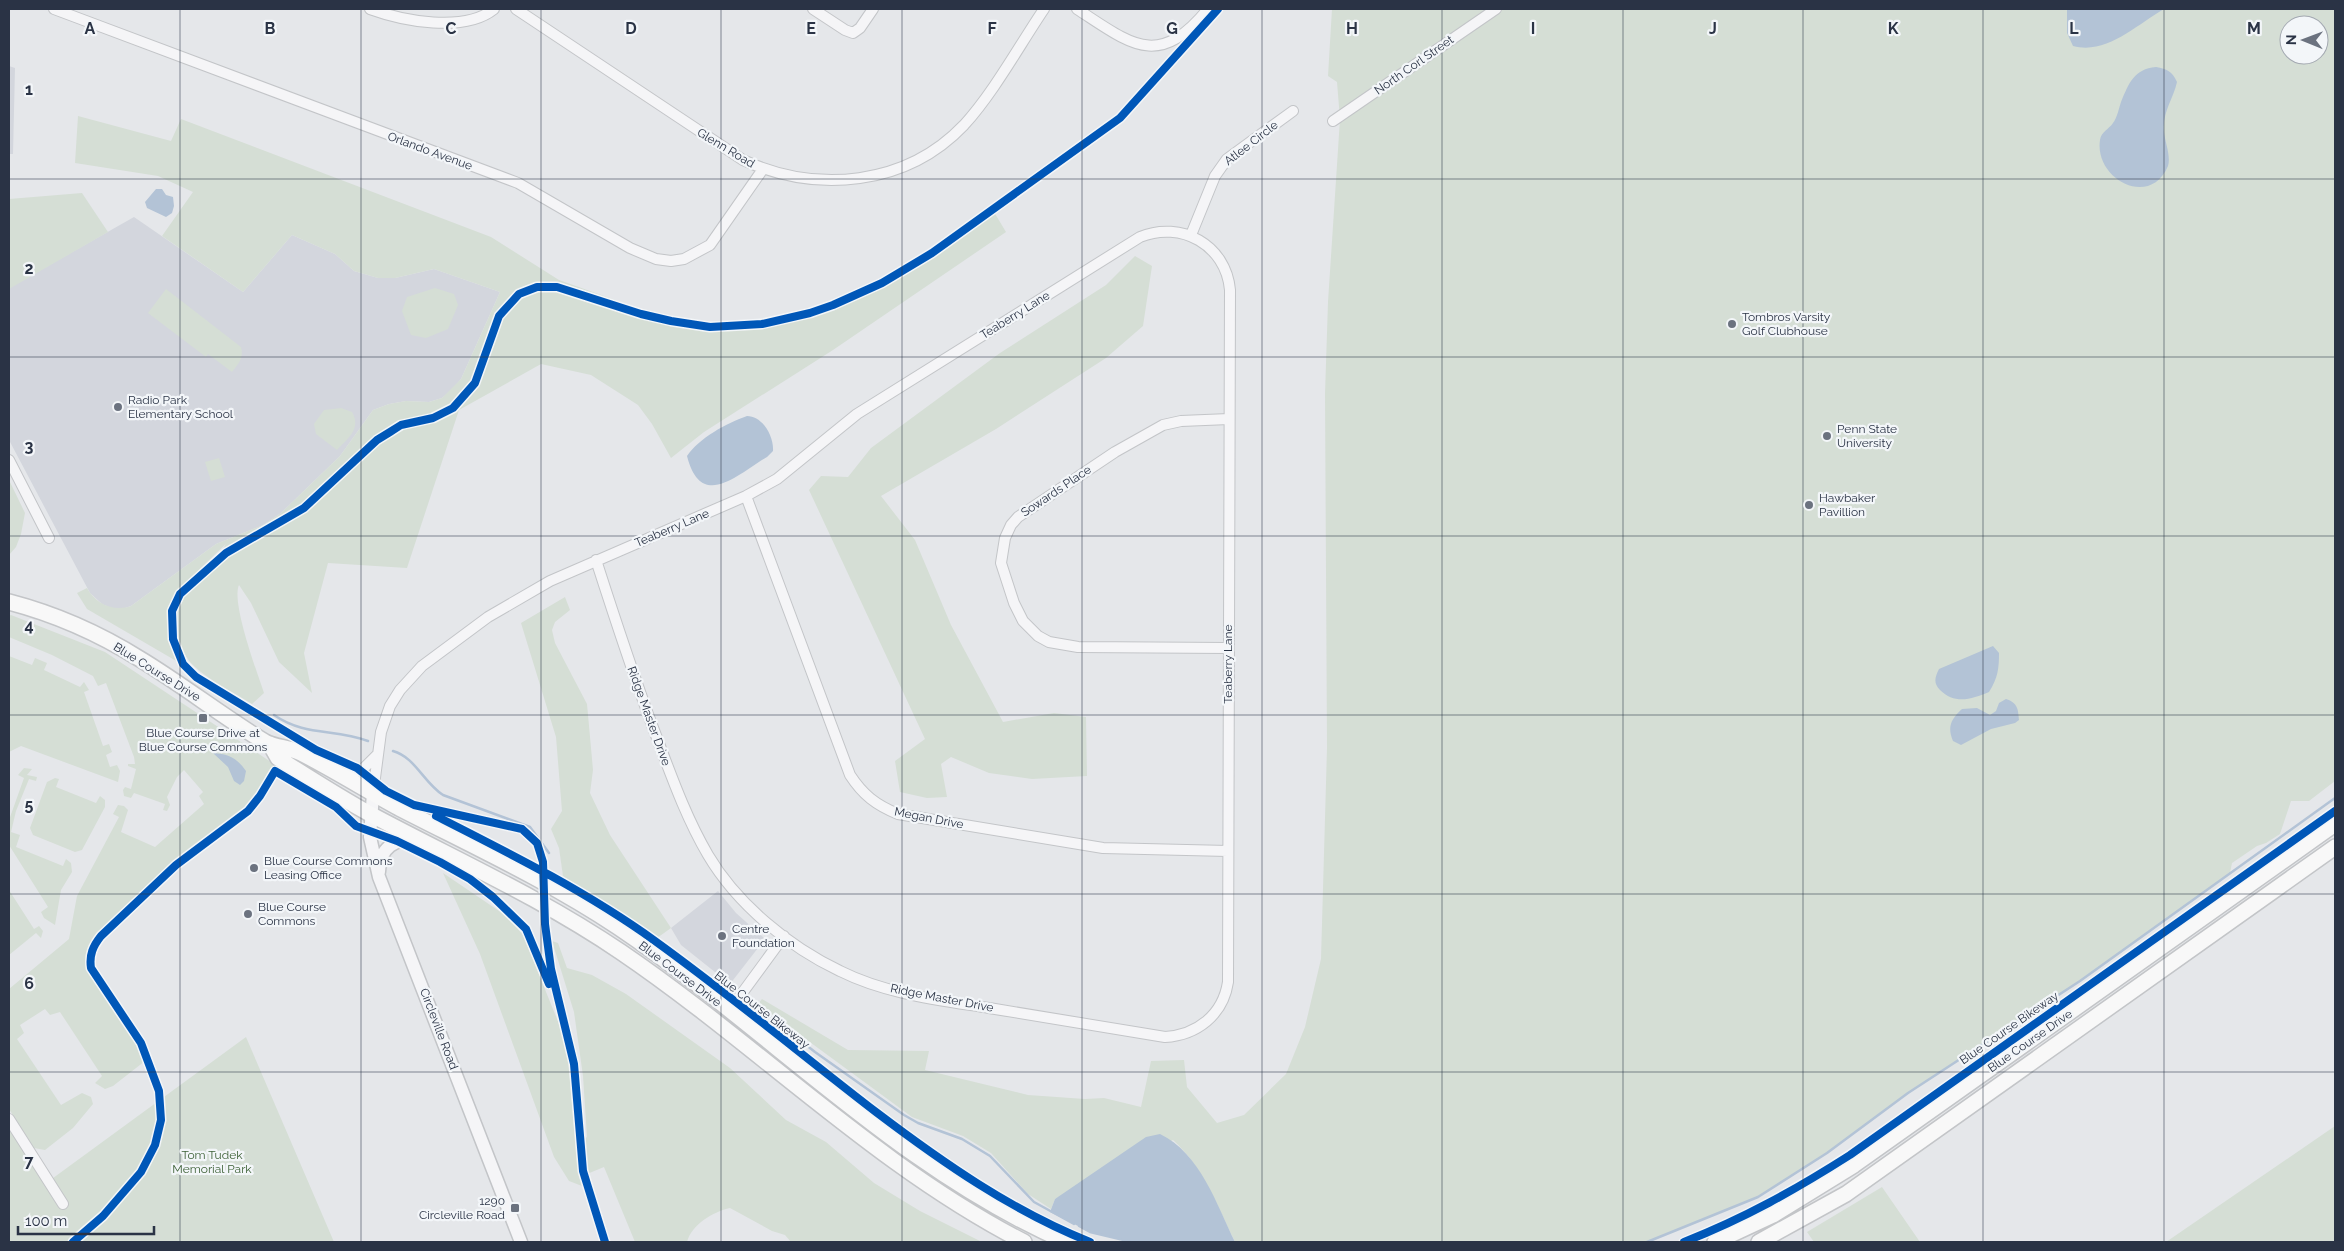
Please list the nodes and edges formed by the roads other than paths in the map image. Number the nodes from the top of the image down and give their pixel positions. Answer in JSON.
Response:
{"nodes":[{"id":1,"x":54,"y":9,"type":"edge"},
{"id":2,"x":370,"y":9,"type":"edge"},
{"id":3,"x":494,"y":9,"type":"edge"},
{"id":4,"x":516,"y":9,"type":"edge"},
{"id":5,"x":813,"y":9,"type":"edge"},
{"id":6,"x":873,"y":9,"type":"edge"},
{"id":7,"x":1044,"y":9,"type":"edge"},
{"id":8,"x":1077,"y":9,"type":"edge"},
{"id":9,"x":1208,"y":9,"type":"edge"},
{"id":10,"x":1496,"y":9,"type":"edge"},
{"id":11,"x":1293,"y":111,"type":"dead end"},
{"id":12,"x":1333,"y":121,"type":"dead end"},
{"id":13,"x":762,"y":169,"type":"junction"},
{"id":14,"x":1190,"y":235,"type":"junction"},
{"id":15,"x":1229,"y":419,"type":"junction"},
{"id":16,"x":9,"y":460,"type":"edge"},
{"id":17,"x":746,"y":496,"type":"junction"},
{"id":18,"x":49,"y":538,"type":"dead end"},
{"id":19,"x":596,"y":560,"type":"junction"},
{"id":20,"x":9,"y":602,"type":"edge"},
{"id":21,"x":1228,"y":648,"type":"junction"},
{"id":22,"x":270,"y":744,"type":"junction"},
{"id":23,"x":378,"y":752,"type":"junction"},
{"id":24,"x":338,"y":774,"type":"junction"},
{"id":25,"x":373,"y":793,"type":"junction"},
{"id":26,"x":371,"y":814,"type":"junction"},
{"id":27,"x":2335,"y":824,"type":"edge"},
{"id":28,"x":421,"y":839,"type":"junction"},
{"id":29,"x":2335,"y":848,"type":"edge"},
{"id":30,"x":1228,"y":851,"type":"junction"},
{"id":31,"x":379,"y":877,"type":"junction"},
{"id":32,"x":784,"y":936,"type":"junction"},
{"id":33,"x":728,"y":1011,"type":"junction"},
{"id":34,"x":9,"y":1119,"type":"edge"},
{"id":35,"x":63,"y":1204,"type":"dead end"},
{"id":36,"x":521,"y":1242,"type":"edge"},
{"id":37,"x":1024,"y":1242,"type":"edge"},
{"id":38,"x":1067,"y":1242,"type":"edge"},
{"id":39,"x":1715,"y":1242,"type":"edge"},
{"id":40,"x":1759,"y":1242,"type":"edge"}],
"edges":[{"from":1,"to":13,"type":"street","name":"Orlando Avenue"},
{"from":2,"to":3,"type":"street"},
{"from":4,"to":13,"type":"street","name":"Glenn Road"},
{"from":5,"to":6,"type":"street"},
{"from":7,"to":13,"type":"street","name":"Glenn Road"},
{"from":8,"to":9,"type":"street"},
{"from":10,"to":12,"type":"street","name":"North Corl Street"},
{"from":11,"to":14,"type":"street","name":"Atlee Circle"},
{"from":14,"to":15,"type":"street","name":"Teaberry Lane"},
{"from":14,"to":17,"type":"street","name":"Teaberry Lane"},
{"from":15,"to":21,"type":"street","name":"Teaberry Lane"},
{"from":15,"to":21,"type":"street","name":"Sowards Place"},
{"from":16,"to":18,"type":"street"},
{"from":17,"to":19,"type":"street","name":"Teaberry Lane"},
{"from":17,"to":30,"type":"street","name":"Megan Drive"},
{"from":19,"to":23,"type":"street","name":"Teaberry Lane"},
{"from":19,"to":32,"type":"street","name":"Ridge Master Drive"},
{"from":20,"to":22,"type":"main road","name":"Blue Course Drive"},
{"from":21,"to":30,"type":"street","name":"Teaberry Lane"},
{"from":22,"to":24,"type":"main road","name":"Blue Course Drive"},
{"from":22,"to":26,"type":"main road","name":"Blue Course Drive"},
{"from":23,"to":24,"type":"street"},
{"from":23,"to":25,"type":"street","name":"Teaberry Lane"},
{"from":24,"to":25,"type":"main road","name":"Blue Course Drive"},
{"from":25,"to":26,"type":"street","name":"Circleville Road"},
{"from":25,"to":33,"type":"main road","name":"Blue Course Drive"},
{"from":26,"to":28,"type":"main road","name":"Blue Course Drive"},
{"from":26,"to":31,"type":"street","name":"Circleville Road"},
{"from":27,"to":39,"type":"main road","name":"Blue Course Drive"},
{"from":28,"to":31,"type":"street"},
{"from":28,"to":37,"type":"main road","name":"Blue Course Drive"},
{"from":29,"to":40,"type":"main road","name":"Blue Course Drive"},
{"from":30,"to":32,"type":"street","name":"Ridge Master Drive"},
{"from":31,"to":36,"type":"street","name":"Circleville Road"},
{"from":32,"to":33,"type":"street"},
{"from":33,"to":38,"type":"main road","name":"Blue Course Drive"},
{"from":34,"to":35,"type":"street"}]}
